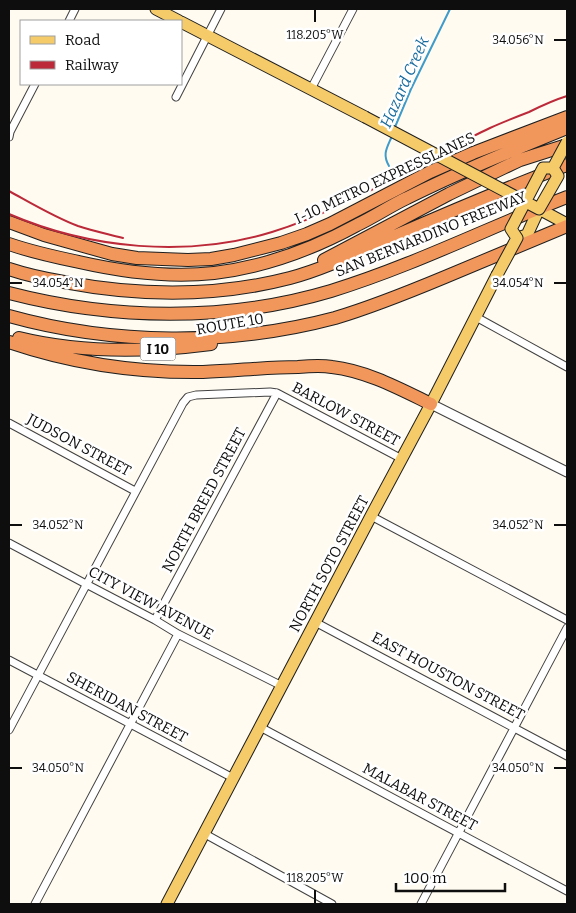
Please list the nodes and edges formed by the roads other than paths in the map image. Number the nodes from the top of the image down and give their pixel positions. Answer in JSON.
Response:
{"nodes":[{"id":1,"x":156,"y":9,"type":"edge"},
{"id":2,"x":221,"y":9,"type":"edge"},
{"id":3,"x":353,"y":9,"type":"edge"},
{"id":4,"x":176,"y":20,"type":"edge"},
{"id":5,"x":182,"y":23,"type":"edge"},
{"id":6,"x":207,"y":36,"type":"junction"},
{"id":7,"x":34,"y":85,"type":"edge"},
{"id":8,"x":311,"y":89,"type":"junction"},
{"id":9,"x":176,"y":98,"type":"dead end"},
{"id":10,"x":567,"y":117,"type":"edge"},
{"id":11,"x":567,"y":128,"type":"edge"},
{"id":12,"x":9,"y":138,"type":"edge"},
{"id":13,"x":567,"y":143,"type":"edge"},
{"id":14,"x":567,"y":165,"type":"edge"},
{"id":15,"x":553,"y":168,"type":"junction"},
{"id":16,"x":567,"y":197,"type":"edge"},
{"id":17,"x":525,"y":202,"type":"junction"},
{"id":18,"x":540,"y":209,"type":"junction"},
{"id":19,"x":9,"y":222,"type":"edge"},
{"id":20,"x":567,"y":225,"type":"edge"},
{"id":21,"x":517,"y":238,"type":"junction"},
{"id":22,"x":9,"y":244,"type":"edge"},
{"id":23,"x":9,"y":269,"type":"edge"},
{"id":24,"x":291,"y":277,"type":"junction"},
{"id":25,"x":9,"y":293,"type":"edge"},
{"id":26,"x":9,"y":316,"type":"edge"},
{"id":27,"x":476,"y":317,"type":"junction"},
{"id":28,"x":306,"y":325,"type":"junction"},
{"id":29,"x":9,"y":336,"type":"edge"},
{"id":30,"x":9,"y":342,"type":"edge"},
{"id":31,"x":567,"y":367,"type":"edge"},
{"id":32,"x":277,"y":393,"type":"junction"},
{"id":33,"x":431,"y":404,"type":"junction"},
{"id":34,"x":9,"y":423,"type":"edge"},
{"id":35,"x":402,"y":459,"type":"junction"},
{"id":36,"x":567,"y":472,"type":"edge"},
{"id":37,"x":135,"y":491,"type":"junction"},
{"id":38,"x":371,"y":516,"type":"junction"},
{"id":39,"x":9,"y":543,"type":"edge"},
{"id":40,"x":86,"y":584,"type":"junction"},
{"id":41,"x":155,"y":620,"type":"junction"},
{"id":42,"x":567,"y":620,"type":"edge"},
{"id":43,"x":315,"y":622,"type":"junction"},
{"id":44,"x":567,"y":628,"type":"edge"},
{"id":45,"x":178,"y":634,"type":"junction"},
{"id":46,"x":9,"y":660,"type":"edge"},
{"id":47,"x":37,"y":675,"type":"junction"},
{"id":48,"x":282,"y":686,"type":"junction"},
{"id":49,"x":131,"y":724,"type":"junction"},
{"id":50,"x":260,"y":728,"type":"junction"},
{"id":51,"x":515,"y":728,"type":"junction"},
{"id":52,"x":9,"y":730,"type":"edge"},
{"id":53,"x":567,"y":756,"type":"edge"},
{"id":54,"x":233,"y":778,"type":"junction"},
{"id":55,"x":459,"y":833,"type":"junction"},
{"id":56,"x":205,"y":834,"type":"junction"},
{"id":57,"x":567,"y":891,"type":"edge"},
{"id":58,"x":35,"y":904,"type":"edge"},
{"id":59,"x":167,"y":904,"type":"edge"},
{"id":60,"x":332,"y":904,"type":"edge"},
{"id":61,"x":421,"y":904,"type":"edge"}],
"edges":[{"from":1,"to":4,"type":"main road"},
{"from":2,"to":6,"type":"street"},
{"from":3,"to":8,"type":"street"},
{"from":5,"to":6,"type":"main road"},
{"from":6,"to":8,"type":"main road"},
{"from":6,"to":9,"type":"street"},
{"from":7,"to":12,"type":"street"},
{"from":8,"to":17,"type":"main road","bridge":true},
{"from":10,"to":19,"type":"highway","name":"I-10 METRO EXPRESSLANES"},
{"from":11,"to":22,"type":"highway","name":"I-10 METRO EXPRESSLANES"},
{"from":13,"to":15,"type":"main road","name":"NORTH SOTO STREET","bridge":true},
{"from":13,"to":24,"type":"highway"},
{"from":14,"to":24,"type":"highway"},
{"from":15,"to":17,"type":"main road","name":"NORTH SOTO STREET","bridge":true},
{"from":15,"to":18,"type":"main road","name":"NORTH SOTO STREET","bridge":true},
{"from":16,"to":25,"type":"highway","name":"SAN BERNARDINO FREEWAY"},
{"from":17,"to":18,"type":"main road","bridge":true},
{"from":17,"to":21,"type":"main road","name":"NORTH SOTO STREET","bridge":true},
{"from":18,"to":20,"type":"main road"},
{"from":18,"to":21,"type":"main road","name":"NORTH SOTO STREET"},
{"from":20,"to":28,"type":"highway","number":"I 10"},
{"from":21,"to":27,"type":"main road","name":"NORTH SOTO STREET","bridge":true},
{"from":23,"to":24,"type":"highway"},
{"from":26,"to":28,"type":"highway"},
{"from":27,"to":31,"type":"street"},
{"from":27,"to":33,"type":"main road","name":"NORTH SOTO STREET"},
{"from":28,"to":29,"type":"highway","name":"ROUTE 10","number":"I 10"},
{"from":30,"to":33,"type":"highway"},
{"from":32,"to":35,"type":"street","name":"BARLOW STREET"},
{"from":32,"to":37,"type":"street","name":"BARLOW STREET"},
{"from":32,"to":41,"type":"street","name":"NORTH BREED STREET"},
{"from":33,"to":35,"type":"main road","name":"NORTH SOTO STREET"},
{"from":33,"to":36,"type":"street"},
{"from":34,"to":37,"type":"street","name":"JUDSON STREET"},
{"from":35,"to":38,"type":"main road","name":"NORTH SOTO STREET"},
{"from":37,"to":40,"type":"street"},
{"from":38,"to":42,"type":"street"},
{"from":38,"to":43,"type":"main road","name":"NORTH SOTO STREET"},
{"from":39,"to":40,"type":"street","name":"CITY VIEW AVENUE"},
{"from":40,"to":41,"type":"street","name":"CITY VIEW AVENUE"},
{"from":40,"to":47,"type":"street"},
{"from":41,"to":45,"type":"street","name":"CITY VIEW AVENUE"},
{"from":43,"to":48,"type":"main road","name":"NORTH SOTO STREET"},
{"from":43,"to":51,"type":"street","name":"EAST HOUSTON STREET"},
{"from":44,"to":51,"type":"street"},
{"from":45,"to":48,"type":"street","name":"CITY VIEW AVENUE"},
{"from":45,"to":49,"type":"street"},
{"from":46,"to":47,"type":"street","name":"SHERIDAN STREET"},
{"from":47,"to":49,"type":"street","name":"SHERIDAN STREET"},
{"from":47,"to":52,"type":"street"},
{"from":48,"to":50,"type":"main road","name":"NORTH SOTO STREET"},
{"from":49,"to":54,"type":"street","name":"SHERIDAN STREET"},
{"from":49,"to":58,"type":"street"},
{"from":50,"to":54,"type":"main road","name":"NORTH SOTO STREET"},
{"from":50,"to":55,"type":"street","name":"MALABAR STREET"},
{"from":51,"to":53,"type":"street","name":"EAST HOUSTON STREET"},
{"from":51,"to":55,"type":"street"},
{"from":54,"to":56,"type":"main road","name":"NORTH SOTO STREET"},
{"from":55,"to":57,"type":"street","name":"MALABAR STREET"},
{"from":55,"to":61,"type":"street"},
{"from":56,"to":59,"type":"main road","name":"NORTH SOTO STREET"},
{"from":56,"to":60,"type":"street"}]}
